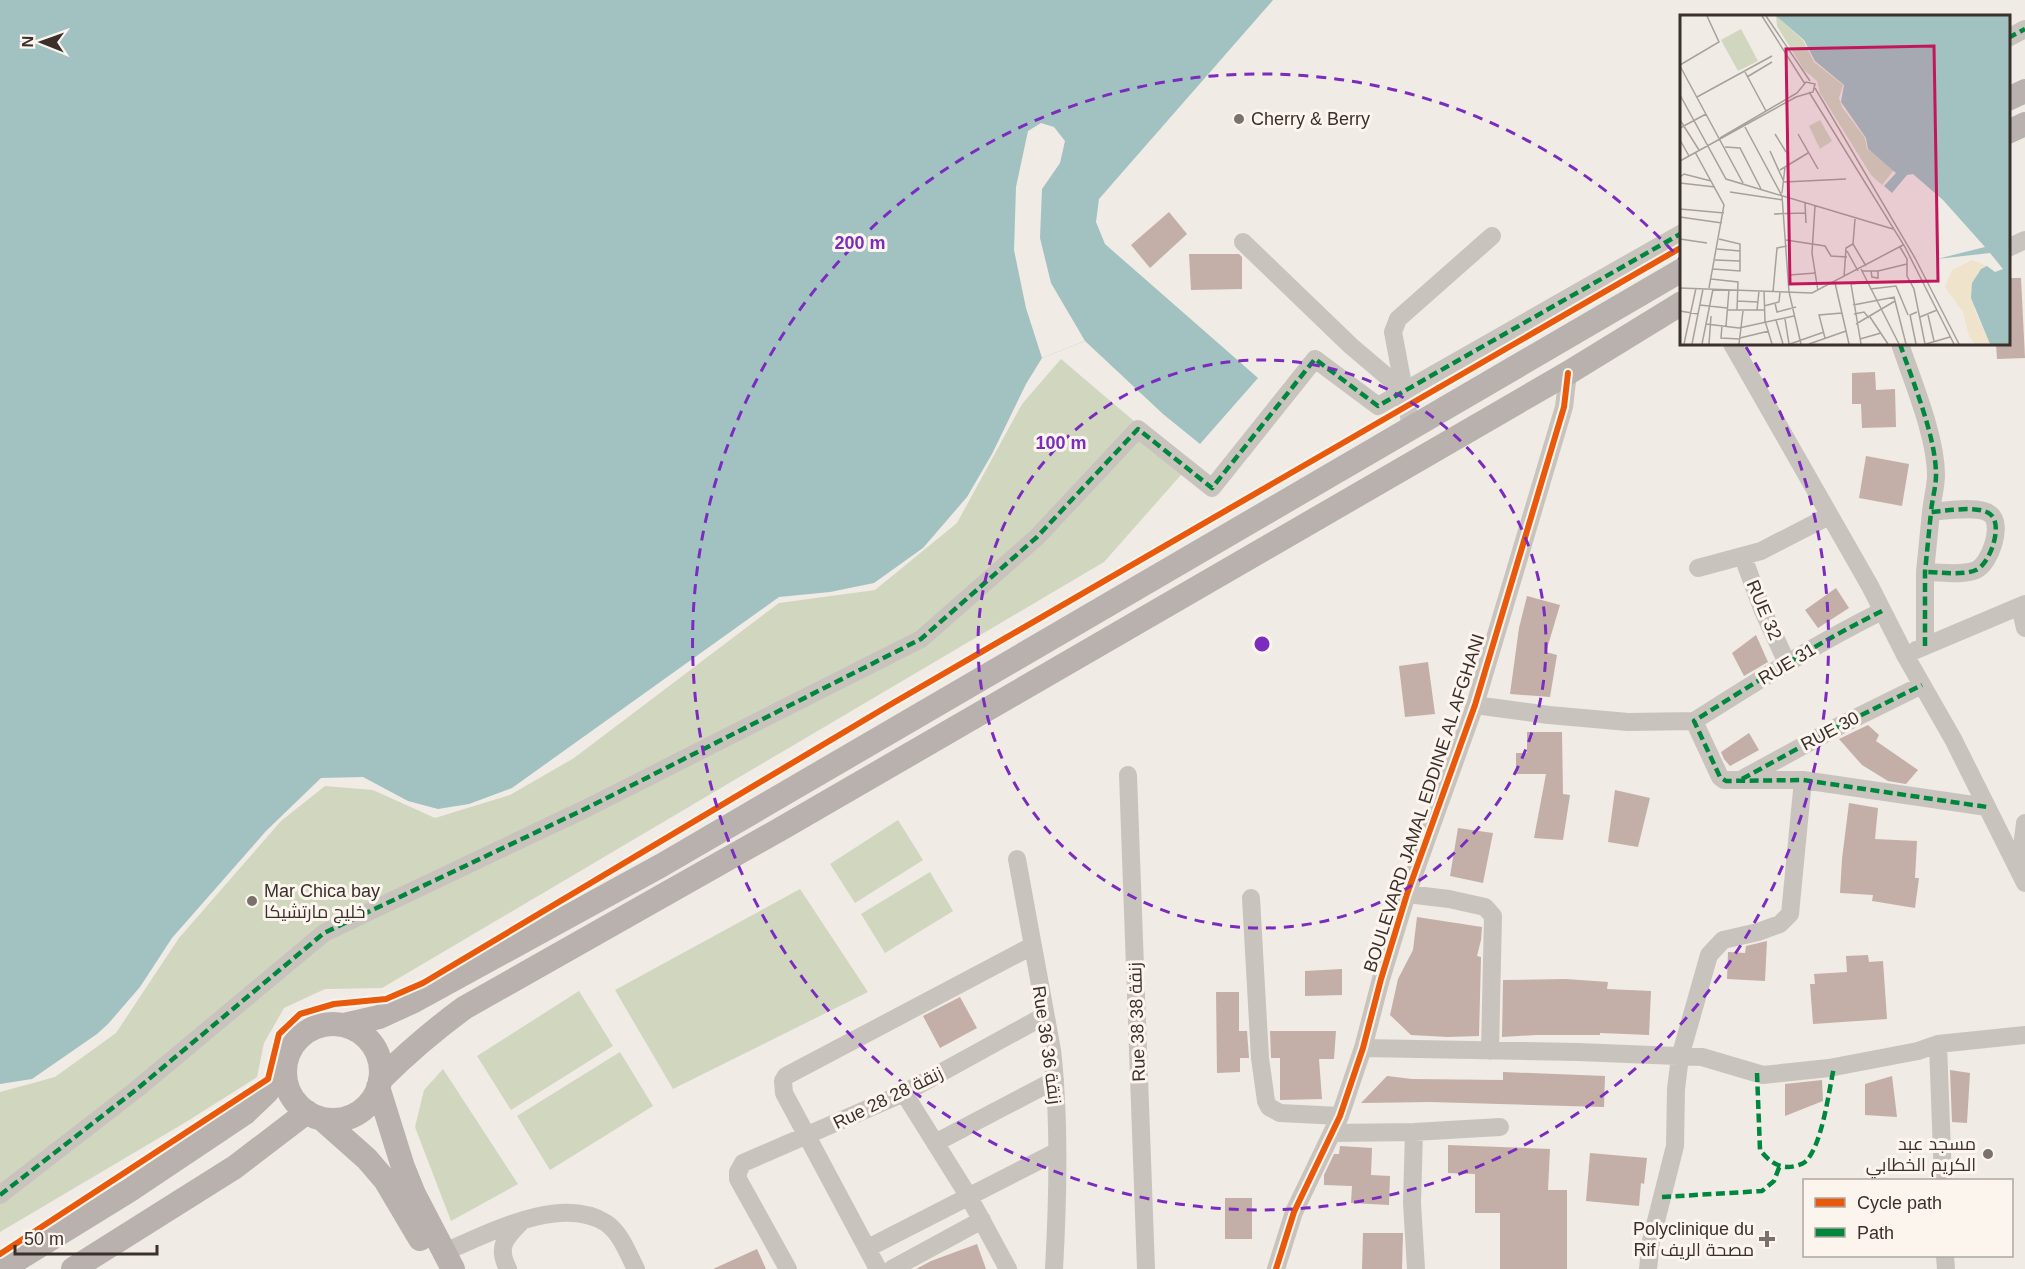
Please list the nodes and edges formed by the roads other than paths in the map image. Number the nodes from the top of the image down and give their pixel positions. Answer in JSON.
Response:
{"nodes":[{"id":1,"x":2025,"y":29,"type":"edge"},
{"id":2,"x":2010,"y":37,"type":"edge"},
{"id":3,"x":2025,"y":90,"type":"edge"},
{"id":4,"x":2010,"y":98,"type":"edge"},
{"id":5,"x":2025,"y":124,"type":"edge"},
{"id":6,"x":2010,"y":131,"type":"edge"},
{"id":7,"x":1680,"y":234,"type":"edge"},
{"id":8,"x":1492,"y":236,"type":"dead end"},
{"id":9,"x":2025,"y":240,"type":"edge"},
{"id":10,"x":1243,"y":242,"type":"dead end"},
{"id":11,"x":2010,"y":247,"type":"edge"},
{"id":12,"x":1680,"y":271,"type":"edge"},
{"id":13,"x":1680,"y":304,"type":"edge"},
{"id":14,"x":1733,"y":345,"type":"edge"},
{"id":15,"x":1899,"y":345,"type":"edge"},
{"id":16,"x":1568,"y":373,"type":"junction"},
{"id":17,"x":1404,"y":391,"type":"junction"},
{"id":18,"x":1411,"y":427,"type":"junction"},
{"id":19,"x":1931,"y":512,"type":"junction"},
{"id":20,"x":1829,"y":516,"type":"junction"},
{"id":21,"x":1743,"y":557,"type":"junction"},
{"id":22,"x":1698,"y":568,"type":"dead end"},
{"id":23,"x":1925,"y":572,"type":"junction"},
{"id":24,"x":2022,"y":605,"type":"edge"},
{"id":25,"x":1882,"y":611,"type":"junction"},
{"id":26,"x":2025,"y":628,"type":"edge"},
{"id":27,"x":1925,"y":646,"type":"junction"},
{"id":28,"x":1905,"y":655,"type":"junction"},
{"id":29,"x":1787,"y":663,"type":"junction"},
{"id":30,"x":1922,"y":685,"type":"junction"},
{"id":31,"x":1475,"y":705,"type":"junction"},
{"id":32,"x":1694,"y":721,"type":"junction"},
{"id":33,"x":1128,"y":775,"type":"dead end"},
{"id":34,"x":1739,"y":780,"type":"junction"},
{"id":35,"x":1803,"y":780,"type":"junction"},
{"id":36,"x":1987,"y":807,"type":"junction"},
{"id":37,"x":2025,"y":823,"type":"edge"},
{"id":38,"x":1017,"y":859,"type":"dead end"},
{"id":39,"x":2023,"y":879,"type":"edge"},
{"id":40,"x":1407,"y":894,"type":"junction"},
{"id":41,"x":1251,"y":898,"type":"dead end"},
{"id":42,"x":1032,"y":946,"type":"junction"},
{"id":43,"x":1044,"y":1016,"type":"junction"},
{"id":44,"x":344,"y":1025,"type":"junction"},
{"id":45,"x":2025,"y":1035,"type":"edge"},
{"id":46,"x":1938,"y":1044,"type":"junction"},
{"id":47,"x":1363,"y":1048,"type":"junction"},
{"id":48,"x":1490,"y":1051,"type":"junction"},
{"id":49,"x":1680,"y":1057,"type":"junction"},
{"id":50,"x":285,"y":1067,"type":"junction"},
{"id":51,"x":1055,"y":1080,"type":"junction"},
{"id":52,"x":379,"y":1084,"type":"junction"},
{"id":53,"x":904,"y":1093,"type":"junction"},
{"id":54,"x":314,"y":1116,"type":"junction"},
{"id":55,"x":1340,"y":1116,"type":"junction"},
{"id":56,"x":1500,"y":1126,"type":"dead end"},
{"id":57,"x":1414,"y":1132,"type":"junction"},
{"id":58,"x":1332,"y":1133,"type":"junction"},
{"id":59,"x":808,"y":1136,"type":"junction"},
{"id":60,"x":934,"y":1143,"type":"junction"},
{"id":61,"x":1056,"y":1152,"type":"junction"},
{"id":62,"x":1943,"y":1179,"type":"edge"},
{"id":63,"x":0,"y":1195,"type":"edge"},
{"id":64,"x":969,"y":1197,"type":"junction"},
{"id":65,"x":523,"y":1220,"type":"junction"},
{"id":66,"x":982,"y":1220,"type":"junction"},
{"id":67,"x":868,"y":1248,"type":"junction"},
{"id":68,"x":445,"y":1263,"type":"edge"},
{"id":69,"x":2,"y":1269,"type":"edge"},
{"id":70,"x":73,"y":1269,"type":"edge"},
{"id":71,"x":508,"y":1269,"type":"edge"},
{"id":72,"x":636,"y":1269,"type":"edge"},
{"id":73,"x":788,"y":1269,"type":"edge"},
{"id":74,"x":878,"y":1269,"type":"edge"},
{"id":75,"x":892,"y":1269,"type":"edge"},
{"id":76,"x":1008,"y":1269,"type":"edge"},
{"id":77,"x":1054,"y":1269,"type":"edge"},
{"id":78,"x":1146,"y":1269,"type":"edge"},
{"id":79,"x":1276,"y":1269,"type":"edge"},
{"id":80,"x":1416,"y":1269,"type":"edge"},
{"id":81,"x":1648,"y":1269,"type":"edge"}],
"edges":[{"from":1,"to":2,"type":"street"},
{"from":3,"to":4,"type":"main road"},
{"from":5,"to":6,"type":"main road"},
{"from":7,"to":17,"type":"street"},
{"from":8,"to":17,"type":"street"},
{"from":9,"to":11,"type":"street"},
{"from":10,"to":17,"type":"street"},
{"from":12,"to":18,"type":"main road"},
{"from":13,"to":16,"type":"main road"},
{"from":14,"to":20,"type":"street"},
{"from":15,"to":19,"type":"street"},
{"from":16,"to":31,"type":"street","name":"BOULEVARD JAMAL EDDINE AL AFGHANI"},
{"from":16,"to":52,"type":"main road"},
{"from":17,"to":18,"type":"street"},
{"from":17,"to":63,"type":"street"},
{"from":18,"to":44,"type":"main road"},
{"from":19,"to":23,"type":"street"},
{"from":19,"to":23,"type":"street"},
{"from":20,"to":21,"type":"street"},
{"from":20,"to":25,"type":"street"},
{"from":21,"to":22,"type":"street"},
{"from":21,"to":29,"type":"street","name":"RUE 32"},
{"from":23,"to":27,"type":"street"},
{"from":24,"to":26,"type":"street"},
{"from":24,"to":27,"type":"street"},
{"from":25,"to":28,"type":"street"},
{"from":25,"to":29,"type":"street","name":"RUE 31"},
{"from":27,"to":28,"type":"street"},
{"from":28,"to":30,"type":"street"},
{"from":29,"to":32,"type":"street","name":"RUE 31"},
{"from":30,"to":34,"type":"street","name":"RUE 30"},
{"from":30,"to":36,"type":"street"},
{"from":31,"to":32,"type":"street"},
{"from":31,"to":40,"type":"street","name":"BOULEVARD JAMAL EDDINE AL AFGHANI"},
{"from":32,"to":34,"type":"street"},
{"from":33,"to":78,"type":"street","name":"Rue 38 زنقة 38"},
{"from":34,"to":35,"type":"street"},
{"from":35,"to":36,"type":"street"},
{"from":35,"to":49,"type":"street"},
{"from":36,"to":39,"type":"street"},
{"from":37,"to":39,"type":"street"},
{"from":38,"to":42,"type":"street","name":"Rue 36 زنقة 36"},
{"from":40,"to":47,"type":"street","name":"BOULEVARD JAMAL EDDINE AL AFGHANI"},
{"from":40,"to":48,"type":"street"},
{"from":41,"to":55,"type":"street"},
{"from":42,"to":43,"type":"street","name":"Rue 36 زنقة 36"},
{"from":42,"to":59,"type":"street"},
{"from":43,"to":51,"type":"street","name":"Rue 36 زنقة 36"},
{"from":43,"to":53,"type":"street","name":"Rue 28 زنقة 28"},
{"from":44,"to":50,"type":"main road"},
{"from":44,"to":52,"type":"main road"},
{"from":45,"to":46,"type":"street"},
{"from":46,"to":49,"type":"street"},
{"from":46,"to":62,"type":"street"},
{"from":47,"to":48,"type":"street"},
{"from":47,"to":55,"type":"street","name":"BOULEVARD JAMAL EDDINE AL AFGHANI"},
{"from":48,"to":49,"type":"street"},
{"from":49,"to":81,"type":"street"},
{"from":50,"to":54,"type":"main road"},
{"from":50,"to":69,"type":"main road"},
{"from":51,"to":60,"type":"street"},
{"from":51,"to":61,"type":"street","name":"Rue 36 زنقة 36"},
{"from":52,"to":54,"type":"main road"},
{"from":52,"to":68,"type":"main road"},
{"from":53,"to":59,"type":"street","name":"Rue 28 زنقة 28"},
{"from":53,"to":60,"type":"street"},
{"from":54,"to":68,"type":"main road"},
{"from":54,"to":70,"type":"main road"},
{"from":55,"to":58,"type":"street","name":"BOULEVARD JAMAL EDDINE AL AFGHANI"},
{"from":56,"to":57,"type":"street"},
{"from":57,"to":58,"type":"street"},
{"from":57,"to":80,"type":"street"},
{"from":58,"to":79,"type":"street","name":"BOULEVARD JAMAL EDDINE AL AFGHANI"},
{"from":59,"to":67,"type":"street"},
{"from":59,"to":73,"type":"street","name":"Rue 28 زنقة 28"},
{"from":60,"to":64,"type":"street"},
{"from":61,"to":64,"type":"street"},
{"from":61,"to":77,"type":"street","name":"Rue 36 زنقة 36"},
{"from":64,"to":66,"type":"street"},
{"from":64,"to":67,"type":"street"},
{"from":65,"to":68,"type":"street"},
{"from":65,"to":71,"type":"street"},
{"from":65,"to":72,"type":"street"},
{"from":66,"to":75,"type":"street"},
{"from":66,"to":76,"type":"street"},
{"from":67,"to":74,"type":"street"}]}
